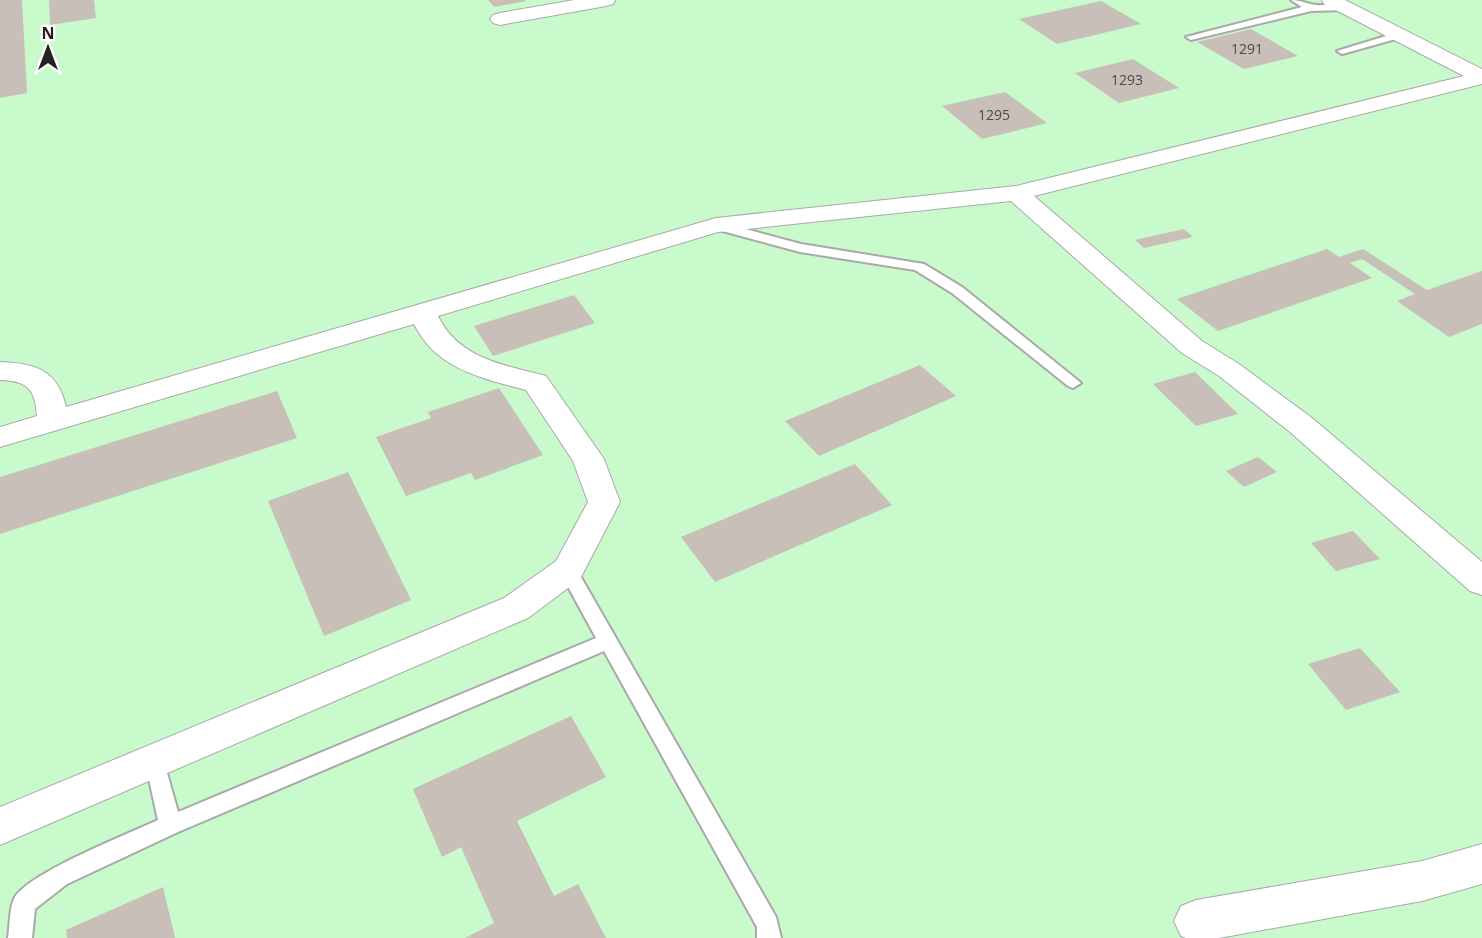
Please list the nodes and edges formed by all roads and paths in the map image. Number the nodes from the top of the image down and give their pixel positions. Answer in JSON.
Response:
{"nodes":[{"id":1,"x":606,"y":0,"type":"edge"},
{"id":2,"x":1296,"y":0,"type":"edge"},
{"id":3,"x":1338,"y":4,"type":"edge"},
{"id":4,"x":1311,"y":8,"type":"junction"},
{"id":5,"x":500,"y":19,"type":"dead end"},
{"id":6,"x":1399,"y":34,"type":"junction"},
{"id":7,"x":1191,"y":37,"type":"dead end"},
{"id":8,"x":1342,"y":51,"type":"dead end"},
{"id":9,"x":1482,"y":77,"type":"edge"},
{"id":10,"x":1016,"y":193,"type":"junction"},
{"id":11,"x":716,"y":225,"type":"junction"},
{"id":12,"x":422,"y":312,"type":"junction"},
{"id":13,"x":0,"y":371,"type":"edge"},
{"id":14,"x":1072,"y":383,"type":"dead end"},
{"id":15,"x":53,"y":422,"type":"junction"},
{"id":16,"x":0,"y":437,"type":"edge"},
{"id":17,"x":568,"y":570,"type":"junction"},
{"id":18,"x":1482,"y":582,"type":"edge"},
{"id":19,"x":608,"y":641,"type":"junction"},
{"id":20,"x":155,"y":761,"type":"junction"},
{"id":21,"x":170,"y":825,"type":"junction"},
{"id":22,"x":0,"y":826,"type":"edge"},
{"id":23,"x":1482,"y":864,"type":"edge"},
{"id":24,"x":1196,"y":921,"type":"dead end"},
{"id":25,"x":20,"y":938,"type":"edge"},
{"id":26,"x":769,"y":938,"type":"edge"}],
"edges":[{"from":1,"to":5,"type":"street"},
{"from":2,"to":4,"type":"lane"},
{"from":3,"to":4,"type":"lane"},
{"from":3,"to":6,"type":"street"},
{"from":4,"to":7,"type":"lane"},
{"from":6,"to":8,"type":"lane"},
{"from":6,"to":9,"type":"street"},
{"from":9,"to":10,"type":"street"},
{"from":10,"to":11,"type":"street"},
{"from":10,"to":18,"type":"street"},
{"from":11,"to":12,"type":"street"},
{"from":11,"to":14,"type":"lane"},
{"from":12,"to":15,"type":"street"},
{"from":12,"to":17,"type":"street"},
{"from":13,"to":15,"type":"street"},
{"from":15,"to":16,"type":"street"},
{"from":17,"to":19,"type":"lane"},
{"from":17,"to":20,"type":"street"},
{"from":19,"to":21,"type":"lane"},
{"from":19,"to":26,"type":"lane"},
{"from":20,"to":21,"type":"lane"},
{"from":20,"to":22,"type":"street"},
{"from":21,"to":25,"type":"lane"},
{"from":23,"to":24,"type":"street"}]}
